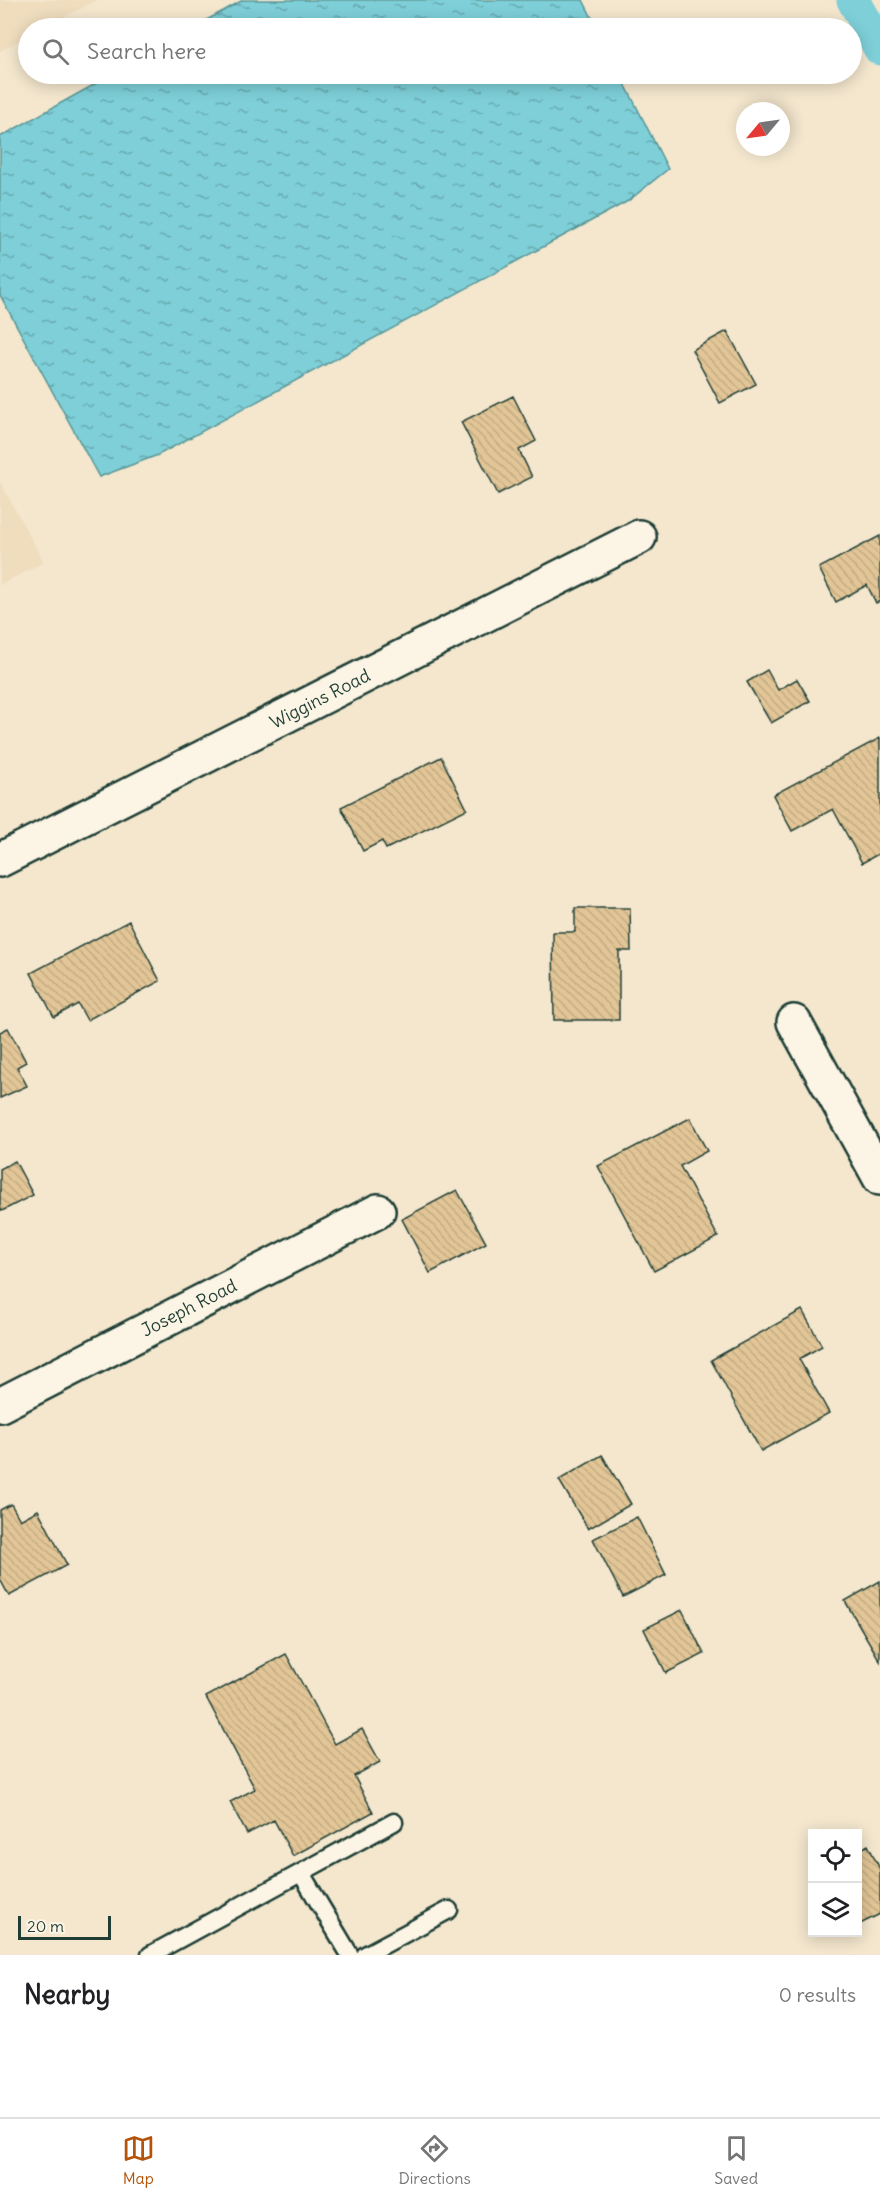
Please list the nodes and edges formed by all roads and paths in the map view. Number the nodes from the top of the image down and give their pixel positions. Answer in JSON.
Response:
{"nodes":[{"id":1,"x":639,"y":537,"type":"dead end"},
{"id":2,"x":0,"y":860,"type":"edge"},
{"id":3,"x":794,"y":1022,"type":"dead end"},
{"id":4,"x":880,"y":1178,"type":"edge"},
{"id":5,"x":378,"y":1211,"type":"dead end"},
{"id":6,"x":0,"y":1406,"type":"edge"},
{"id":7,"x":394,"y":1822,"type":"dead end"},
{"id":8,"x":301,"y":1873,"type":"junction"},
{"id":9,"x":449,"y":1910,"type":"dead end"},
{"id":10,"x":150,"y":1955,"type":"edge"},
{"id":11,"x":350,"y":1955,"type":"edge"},
{"id":12,"x":365,"y":1955,"type":"edge"}],
"edges":[{"from":1,"to":2,"type":"street","name":"Wiggins Road"},
{"from":3,"to":4,"type":"street"},
{"from":5,"to":6,"type":"street","name":"Joseph Road"},
{"from":7,"to":8,"type":"lane"},
{"from":8,"to":10,"type":"lane"},
{"from":8,"to":11,"type":"lane"},
{"from":9,"to":12,"type":"lane"}]}
